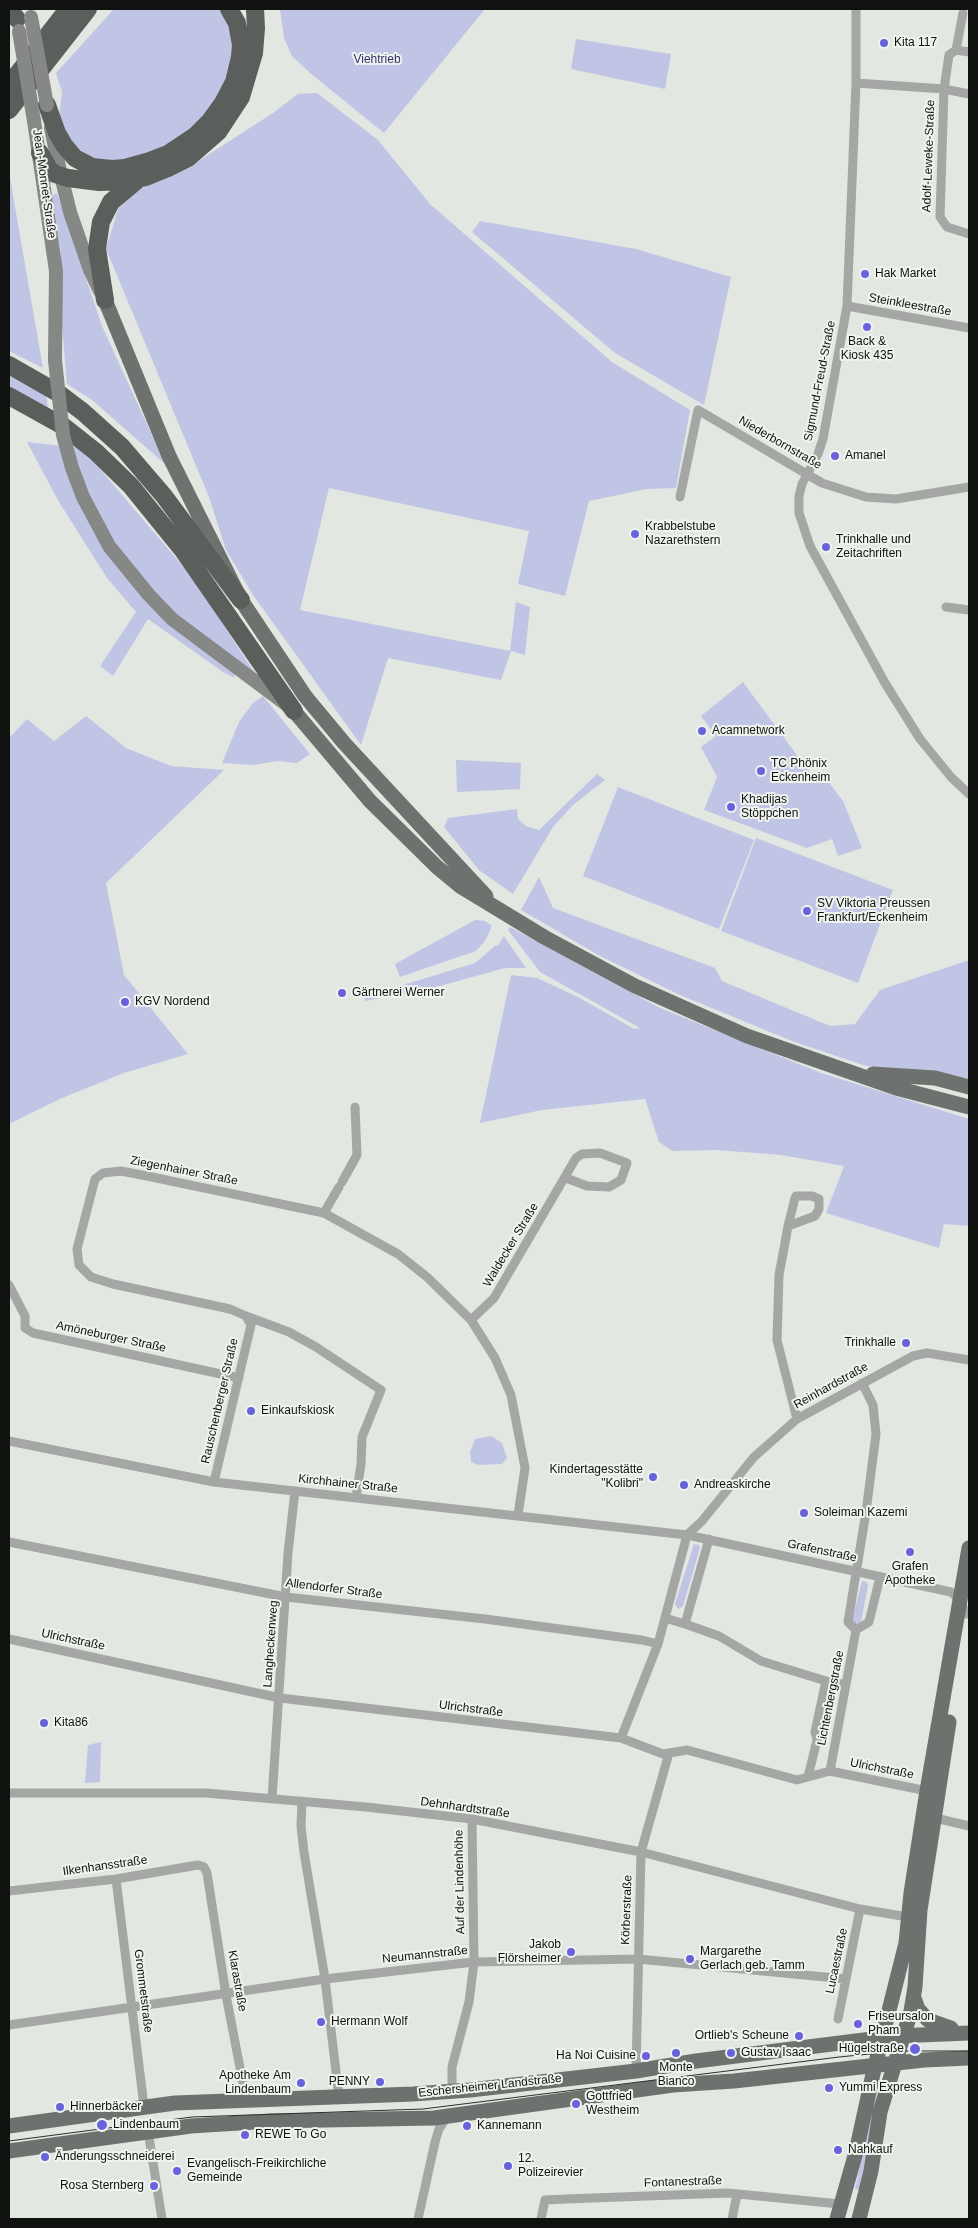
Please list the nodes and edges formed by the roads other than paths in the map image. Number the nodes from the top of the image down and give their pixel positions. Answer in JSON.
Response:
{"nodes":[{"id":1,"x":68,"y":9,"type":"edge"},
{"id":2,"x":88,"y":9,"type":"edge"},
{"id":3,"x":100,"y":9,"type":"edge"},
{"id":4,"x":230,"y":9,"type":"edge"},
{"id":5,"x":254,"y":9,"type":"edge"},
{"id":6,"x":856,"y":9,"type":"edge"},
{"id":7,"x":963,"y":13,"type":"dead end"},
{"id":8,"x":20,"y":15,"type":"edge"},
{"id":9,"x":75,"y":27,"type":"junction"},
{"id":10,"x":956,"y":50,"type":"junction"},
{"id":11,"x":969,"y":52,"type":"edge"},
{"id":12,"x":856,"y":83,"type":"junction"},
{"id":13,"x":9,"y":85,"type":"edge"},
{"id":14,"x":944,"y":89,"type":"junction"},
{"id":15,"x":969,"y":94,"type":"edge"},
{"id":16,"x":47,"y":105,"type":"junction"},
{"id":17,"x":9,"y":110,"type":"edge"},
{"id":18,"x":40,"y":153,"type":"junction"},
{"id":19,"x":61,"y":176,"type":"junction"},
{"id":20,"x":140,"y":178,"type":"junction"},
{"id":21,"x":969,"y":234,"type":"edge"},
{"id":22,"x":105,"y":300,"type":"junction"},
{"id":23,"x":847,"y":306,"type":"junction"},
{"id":24,"x":969,"y":328,"type":"edge"},
{"id":25,"x":9,"y":365,"type":"edge"},
{"id":26,"x":9,"y":396,"type":"edge"},
{"id":27,"x":807,"y":474,"type":"junction"},
{"id":28,"x":969,"y":487,"type":"edge"},
{"id":29,"x":680,"y":497,"type":"dead end"},
{"id":30,"x":241,"y":600,"type":"junction"},
{"id":31,"x":946,"y":607,"type":"dead end"},
{"id":32,"x":969,"y":610,"type":"edge"},
{"id":33,"x":294,"y":711,"type":"junction"},
{"id":34,"x":969,"y":794,"type":"edge"},
{"id":35,"x":495,"y":906,"type":"junction"},
{"id":36,"x":854,"y":1072,"type":"junction"},
{"id":37,"x":969,"y":1087,"type":"edge"},
{"id":38,"x":355,"y":1107,"type":"dead end"},
{"id":39,"x":969,"y":1107,"type":"edge"},
{"id":40,"x":566,"y":1178,"type":"junction"},
{"id":41,"x":324,"y":1213,"type":"junction"},
{"id":42,"x":788,"y":1226,"type":"dead end"},
{"id":43,"x":9,"y":1285,"type":"edge"},
{"id":44,"x":246,"y":1316,"type":"junction"},
{"id":45,"x":470,"y":1320,"type":"junction"},
{"id":46,"x":969,"y":1360,"type":"edge"},
{"id":47,"x":239,"y":1378,"type":"junction"},
{"id":48,"x":862,"y":1383,"type":"junction"},
{"id":49,"x":797,"y":1419,"type":"junction"},
{"id":50,"x":9,"y":1441,"type":"edge"},
{"id":51,"x":214,"y":1482,"type":"junction"},
{"id":52,"x":295,"y":1491,"type":"junction"},
{"id":53,"x":356,"y":1498,"type":"junction"},
{"id":54,"x":518,"y":1515,"type":"junction"},
{"id":55,"x":687,"y":1535,"type":"junction"},
{"id":56,"x":709,"y":1539,"type":"junction"},
{"id":57,"x":9,"y":1542,"type":"edge"},
{"id":58,"x":969,"y":1548,"type":"edge"},
{"id":59,"x":857,"y":1571,"type":"junction"},
{"id":60,"x":880,"y":1577,"type":"junction"},
{"id":61,"x":286,"y":1597,"type":"junction"},
{"id":62,"x":964,"y":1599,"type":"edge"},
{"id":63,"x":666,"y":1618,"type":"junction"},
{"id":64,"x":685,"y":1624,"type":"junction"},
{"id":65,"x":856,"y":1630,"type":"junction"},
{"id":66,"x":9,"y":1639,"type":"edge"},
{"id":67,"x":658,"y":1644,"type":"junction"},
{"id":68,"x":826,"y":1681,"type":"junction"},
{"id":69,"x":846,"y":1685,"type":"junction"},
{"id":70,"x":280,"y":1698,"type":"junction"},
{"id":71,"x":621,"y":1738,"type":"junction"},
{"id":72,"x":668,"y":1752,"type":"junction"},
{"id":73,"x":830,"y":1771,"type":"junction"},
{"id":74,"x":808,"y":1778,"type":"junction"},
{"id":75,"x":927,"y":1791,"type":"junction"},
{"id":76,"x":9,"y":1793,"type":"edge"},
{"id":77,"x":272,"y":1799,"type":"junction"},
{"id":78,"x":302,"y":1801,"type":"junction"},
{"id":79,"x":929,"y":1817,"type":"junction"},
{"id":80,"x":472,"y":1819,"type":"junction"},
{"id":81,"x":969,"y":1826,"type":"edge"},
{"id":82,"x":641,"y":1852,"type":"junction"},
{"id":83,"x":204,"y":1867,"type":"joint"},
{"id":84,"x":116,"y":1879,"type":"junction"},
{"id":85,"x":9,"y":1891,"type":"edge"},
{"id":86,"x":860,"y":1909,"type":"junction"},
{"id":87,"x":908,"y":1917,"type":"junction"},
{"id":88,"x":638,"y":1960,"type":"junction"},
{"id":89,"x":474,"y":1962,"type":"junction"},
{"id":90,"x":326,"y":1979,"type":"junction"},
{"id":91,"x":846,"y":1979,"type":"junction"},
{"id":92,"x":226,"y":1995,"type":"junction"},
{"id":93,"x":914,"y":1998,"type":"junction"},
{"id":94,"x":133,"y":2008,"type":"junction"},
{"id":95,"x":838,"y":2019,"type":"dead end"},
{"id":96,"x":9,"y":2025,"type":"edge"},
{"id":97,"x":967,"y":2032,"type":"edge"},
{"id":98,"x":860,"y":2041,"type":"junction"},
{"id":99,"x":899,"y":2047,"type":"junction"},
{"id":100,"x":969,"y":2058,"type":"edge"},
{"id":101,"x":877,"y":2062,"type":"junction"},
{"id":102,"x":636,"y":2071,"type":"junction"},
{"id":103,"x":452,"y":2092,"type":"junction"},
{"id":104,"x":339,"y":2097,"type":"junction"},
{"id":105,"x":246,"y":2099,"type":"junction"},
{"id":106,"x":144,"y":2106,"type":"junction"},
{"id":107,"x":880,"y":2112,"type":"junction"},
{"id":108,"x":448,"y":2115,"type":"junction"},
{"id":109,"x":418,"y":2118,"type":"junction"},
{"id":110,"x":9,"y":2126,"type":"edge"},
{"id":111,"x":148,"y":2132,"type":"junction"},
{"id":112,"x":434,"y":2142,"type":"junction"},
{"id":113,"x":9,"y":2151,"type":"edge"},
{"id":114,"x":848,"y":2181,"type":"junction"},
{"id":115,"x":738,"y":2194,"type":"junction"},
{"id":116,"x":866,"y":2194,"type":"junction"},
{"id":117,"x":840,"y":2204,"type":"junction"},
{"id":118,"x":162,"y":2219,"type":"edge"},
{"id":119,"x":418,"y":2219,"type":"edge"},
{"id":120,"x":540,"y":2219,"type":"edge"},
{"id":121,"x":732,"y":2219,"type":"edge"},
{"id":122,"x":837,"y":2219,"type":"edge"},
{"id":123,"x":858,"y":2219,"type":"edge"}],
"edges":[{"from":1,"to":13,"type":"highway"},
{"from":2,"to":9,"type":"highway"},
{"from":3,"to":9,"type":"highway"},
{"from":4,"to":16,"type":"highway"},
{"from":5,"to":20,"type":"highway"},
{"from":6,"to":12,"type":"street","name":"Sigmund-Freud-Straße"},
{"from":7,"to":10,"type":"street","name":"Adolf-Leweke-Straße"},
{"from":8,"to":16,"type":"main road","name":"Jean-Monnet-Straße","bridge":true},
{"from":8,"to":18,"type":"main road","name":"Jean-Monnet-Straße","bridge":true},
{"from":9,"to":17,"type":"highway"},
{"from":10,"to":11,"type":"street"},
{"from":10,"to":14,"type":"street","name":"Adolf-Leweke-Straße"},
{"from":12,"to":14,"type":"street","name":"Adolf-Leweke-Straße"},
{"from":12,"to":23,"type":"street","name":"Sigmund-Freud-Straße"},
{"from":14,"to":15,"type":"street","name":"Adolf-Leweke-Straße"},
{"from":14,"to":21,"type":"street","name":"Adolf-Leweke-Straße"},
{"from":16,"to":19,"type":"main road","name":"Jean-Monnet-Straße"},
{"from":18,"to":19,"type":"highway"},
{"from":18,"to":33,"type":"main road","name":"Jean-Monnet-Straße","bridge":true},
{"from":19,"to":20,"type":"highway"},
{"from":19,"to":22,"type":"main road","name":"Jean-Monnet-Straße"},
{"from":20,"to":22,"type":"highway"},
{"from":22,"to":30,"type":"main road"},
{"from":23,"to":24,"type":"street","name":"Steinkleestraße"},
{"from":23,"to":27,"type":"street","name":"Sigmund-Freud-Straße"},
{"from":25,"to":30,"type":"highway"},
{"from":26,"to":33,"type":"highway"},
{"from":27,"to":28,"type":"street","name":"Niederbornstraße"},
{"from":27,"to":29,"type":"street","name":"Niederbornstraße"},
{"from":27,"to":34,"type":"street","name":"Sigmund-Freud-Straße"},
{"from":30,"to":35,"type":"main road"},
{"from":31,"to":32,"type":"street"},
{"from":33,"to":35,"type":"main road"},
{"from":35,"to":36,"type":"main road"},
{"from":36,"to":37,"type":"main road"},
{"from":36,"to":39,"type":"main road"},
{"from":38,"to":41,"type":"street"},
{"from":40,"to":40,"type":"street","name":"Waldecker Straße"},
{"from":40,"to":45,"type":"street","name":"Waldecker Straße"},
{"from":41,"to":44,"type":"street","name":"Ziegenhainer Straße"},
{"from":41,"to":45,"type":"street","name":"Ziegenhainer Straße"},
{"from":42,"to":49,"type":"street"},
{"from":43,"to":47,"type":"street","name":"Amöneburger Straße"},
{"from":44,"to":47,"type":"street","name":"Rauschenberger Straße"},
{"from":44,"to":53,"type":"street","name":"Ziegenhainer Straße"},
{"from":45,"to":54,"type":"street","name":"Ziegenhainer Straße"},
{"from":46,"to":48,"type":"street","name":"Reinhardstraße"},
{"from":47,"to":51,"type":"street","name":"Rauschenberger Straße"},
{"from":48,"to":49,"type":"street","name":"Reinhardstraße"},
{"from":48,"to":59,"type":"street","name":"Lichtenbergstraße"},
{"from":49,"to":55,"type":"street","name":"Reinhardstraße"},
{"from":50,"to":51,"type":"street","name":"Kirchhainer Straße"},
{"from":51,"to":52,"type":"street","name":"Kirchhainer Straße"},
{"from":52,"to":53,"type":"street","name":"Kirchhainer Straße"},
{"from":52,"to":61,"type":"street","name":"Langheckenweg"},
{"from":53,"to":54,"type":"street","name":"Kirchhainer Straße"},
{"from":54,"to":55,"type":"street","name":"Kirchhainer Straße"},
{"from":55,"to":56,"type":"street","name":"Grafenstraße"},
{"from":55,"to":63,"type":"street"},
{"from":56,"to":59,"type":"street","name":"Grafenstraße"},
{"from":56,"to":64,"type":"street"},
{"from":57,"to":61,"type":"street","name":"Allendorfer Straße"},
{"from":58,"to":62,"type":"main road"},
{"from":59,"to":60,"type":"street","name":"Grafenstraße"},
{"from":59,"to":65,"type":"street","name":"Lichtenbergstraße"},
{"from":60,"to":62,"type":"street","name":"Grafenstraße"},
{"from":60,"to":65,"type":"street"},
{"from":61,"to":67,"type":"street","name":"Allendorfer Straße"},
{"from":61,"to":70,"type":"street","name":"Langheckenweg"},
{"from":62,"to":75,"type":"main road"},
{"from":62,"to":79,"type":"main road"},
{"from":63,"to":64,"type":"street"},
{"from":63,"to":67,"type":"street"},
{"from":64,"to":68,"type":"street"},
{"from":65,"to":69,"type":"street","name":"Lichtenbergstraße"},
{"from":66,"to":70,"type":"street","name":"Ulrichstraße"},
{"from":67,"to":71,"type":"street"},
{"from":68,"to":69,"type":"street"},
{"from":68,"to":74,"type":"street","name":"Lichtenbergstraße"},
{"from":69,"to":73,"type":"street","name":"Lichtenbergstraße"},
{"from":70,"to":71,"type":"street","name":"Ulrichstraße"},
{"from":70,"to":77,"type":"street","name":"Langheckenweg"},
{"from":71,"to":72,"type":"street","name":"Ulrichstraße"},
{"from":72,"to":74,"type":"street","name":"Ulrichstraße"},
{"from":72,"to":82,"type":"street","name":"Körberstraße"},
{"from":73,"to":74,"type":"street","name":"Ulrichstraße"},
{"from":73,"to":75,"type":"street","name":"Ulrichstraße"},
{"from":75,"to":79,"type":"main road"},
{"from":76,"to":77,"type":"street","name":"Dehnhardtstraße"},
{"from":77,"to":78,"type":"street","name":"Dehnhardtstraße"},
{"from":78,"to":80,"type":"street","name":"Dehnhardtstraße"},
{"from":78,"to":90,"type":"street"},
{"from":79,"to":81,"type":"street"},
{"from":79,"to":87,"type":"main road"},
{"from":79,"to":93,"type":"main road"},
{"from":80,"to":82,"type":"street","name":"Dehnhardtstraße"},
{"from":80,"to":89,"type":"street","name":"Auf der Lindenhöhe"},
{"from":82,"to":86,"type":"street","name":"Dehnhardtstraße"},
{"from":82,"to":88,"type":"street","name":"Körberstraße"},
{"from":83,"to":84,"type":"street","name":"Ilkenhansstraße"},
{"from":83,"to":92,"type":"street","name":"Klarastraße"},
{"from":84,"to":85,"type":"street","name":"Ilkenhansstraße"},
{"from":84,"to":94,"type":"street","name":"Grommetstraße"},
{"from":86,"to":87,"type":"street","name":"Dehnhardtstraße"},
{"from":86,"to":91,"type":"street","name":"Lucaestraße"},
{"from":87,"to":99,"type":"main road"},
{"from":88,"to":89,"type":"street","name":"Neumannstraße"},
{"from":88,"to":91,"type":"street","name":"Neumannstraße"},
{"from":88,"to":102,"type":"street","name":"Körberstraße"},
{"from":89,"to":90,"type":"street","name":"Neumannstraße"},
{"from":89,"to":103,"type":"street","name":"Auf der Lindenhöhe"},
{"from":90,"to":92,"type":"street","name":"Neumannstraße"},
{"from":90,"to":104,"type":"street"},
{"from":91,"to":95,"type":"street","name":"Lucaestraße"},
{"from":92,"to":94,"type":"street","name":"Neumannstraße"},
{"from":92,"to":105,"type":"street","name":"Klarastraße"},
{"from":93,"to":97,"type":"main road"},
{"from":93,"to":99,"type":"main road"},
{"from":94,"to":96,"type":"street","name":"Neumannstraße"},
{"from":94,"to":106,"type":"street","name":"Grommetstraße"},
{"from":97,"to":99,"type":"main road","name":"Eschersheimer Landstraße"},
{"from":98,"to":99,"type":"main road","name":"Eschersheimer Landstraße"},
{"from":98,"to":101,"type":"main road"},
{"from":98,"to":102,"type":"main road","name":"Eschersheimer Landstraße"},
{"from":99,"to":100,"type":"main road","name":"Eschersheimer Landstraße"},
{"from":99,"to":101,"type":"main road"},
{"from":99,"to":101,"type":"main road","name":"Eschersheimer Landstraße"},
{"from":99,"to":107,"type":"main road"},
{"from":101,"to":107,"type":"main road"},
{"from":101,"to":108,"type":"main road","name":"Eschersheimer Landstraße"},
{"from":101,"to":114,"type":"main road"},
{"from":102,"to":103,"type":"main road","name":"Eschersheimer Landstraße"},
{"from":103,"to":104,"type":"main road","name":"Eschersheimer Landstraße"},
{"from":104,"to":105,"type":"main road","name":"Eschersheimer Landstraße"},
{"from":105,"to":106,"type":"main road","name":"Eschersheimer Landstraße"},
{"from":106,"to":110,"type":"main road","name":"Eschersheimer Landstraße"},
{"from":107,"to":116,"type":"main road"},
{"from":108,"to":109,"type":"main road","name":"Eschersheimer Landstraße"},
{"from":108,"to":112,"type":"street"},
{"from":109,"to":111,"type":"main road","name":"Eschersheimer Landstraße"},
{"from":109,"to":112,"type":"street"},
{"from":111,"to":113,"type":"main road","name":"Eschersheimer Landstraße"},
{"from":111,"to":118,"type":"street"},
{"from":112,"to":119,"type":"street"},
{"from":114,"to":116,"type":"main road"},
{"from":114,"to":117,"type":"main road"},
{"from":115,"to":117,"type":"street","name":"Fontanestraße"},
{"from":115,"to":120,"type":"street","name":"Fontanestraße"},
{"from":115,"to":121,"type":"street"},
{"from":116,"to":123,"type":"main road"},
{"from":117,"to":122,"type":"main road"},
{"from":117,"to":123,"type":"main road"}]}
